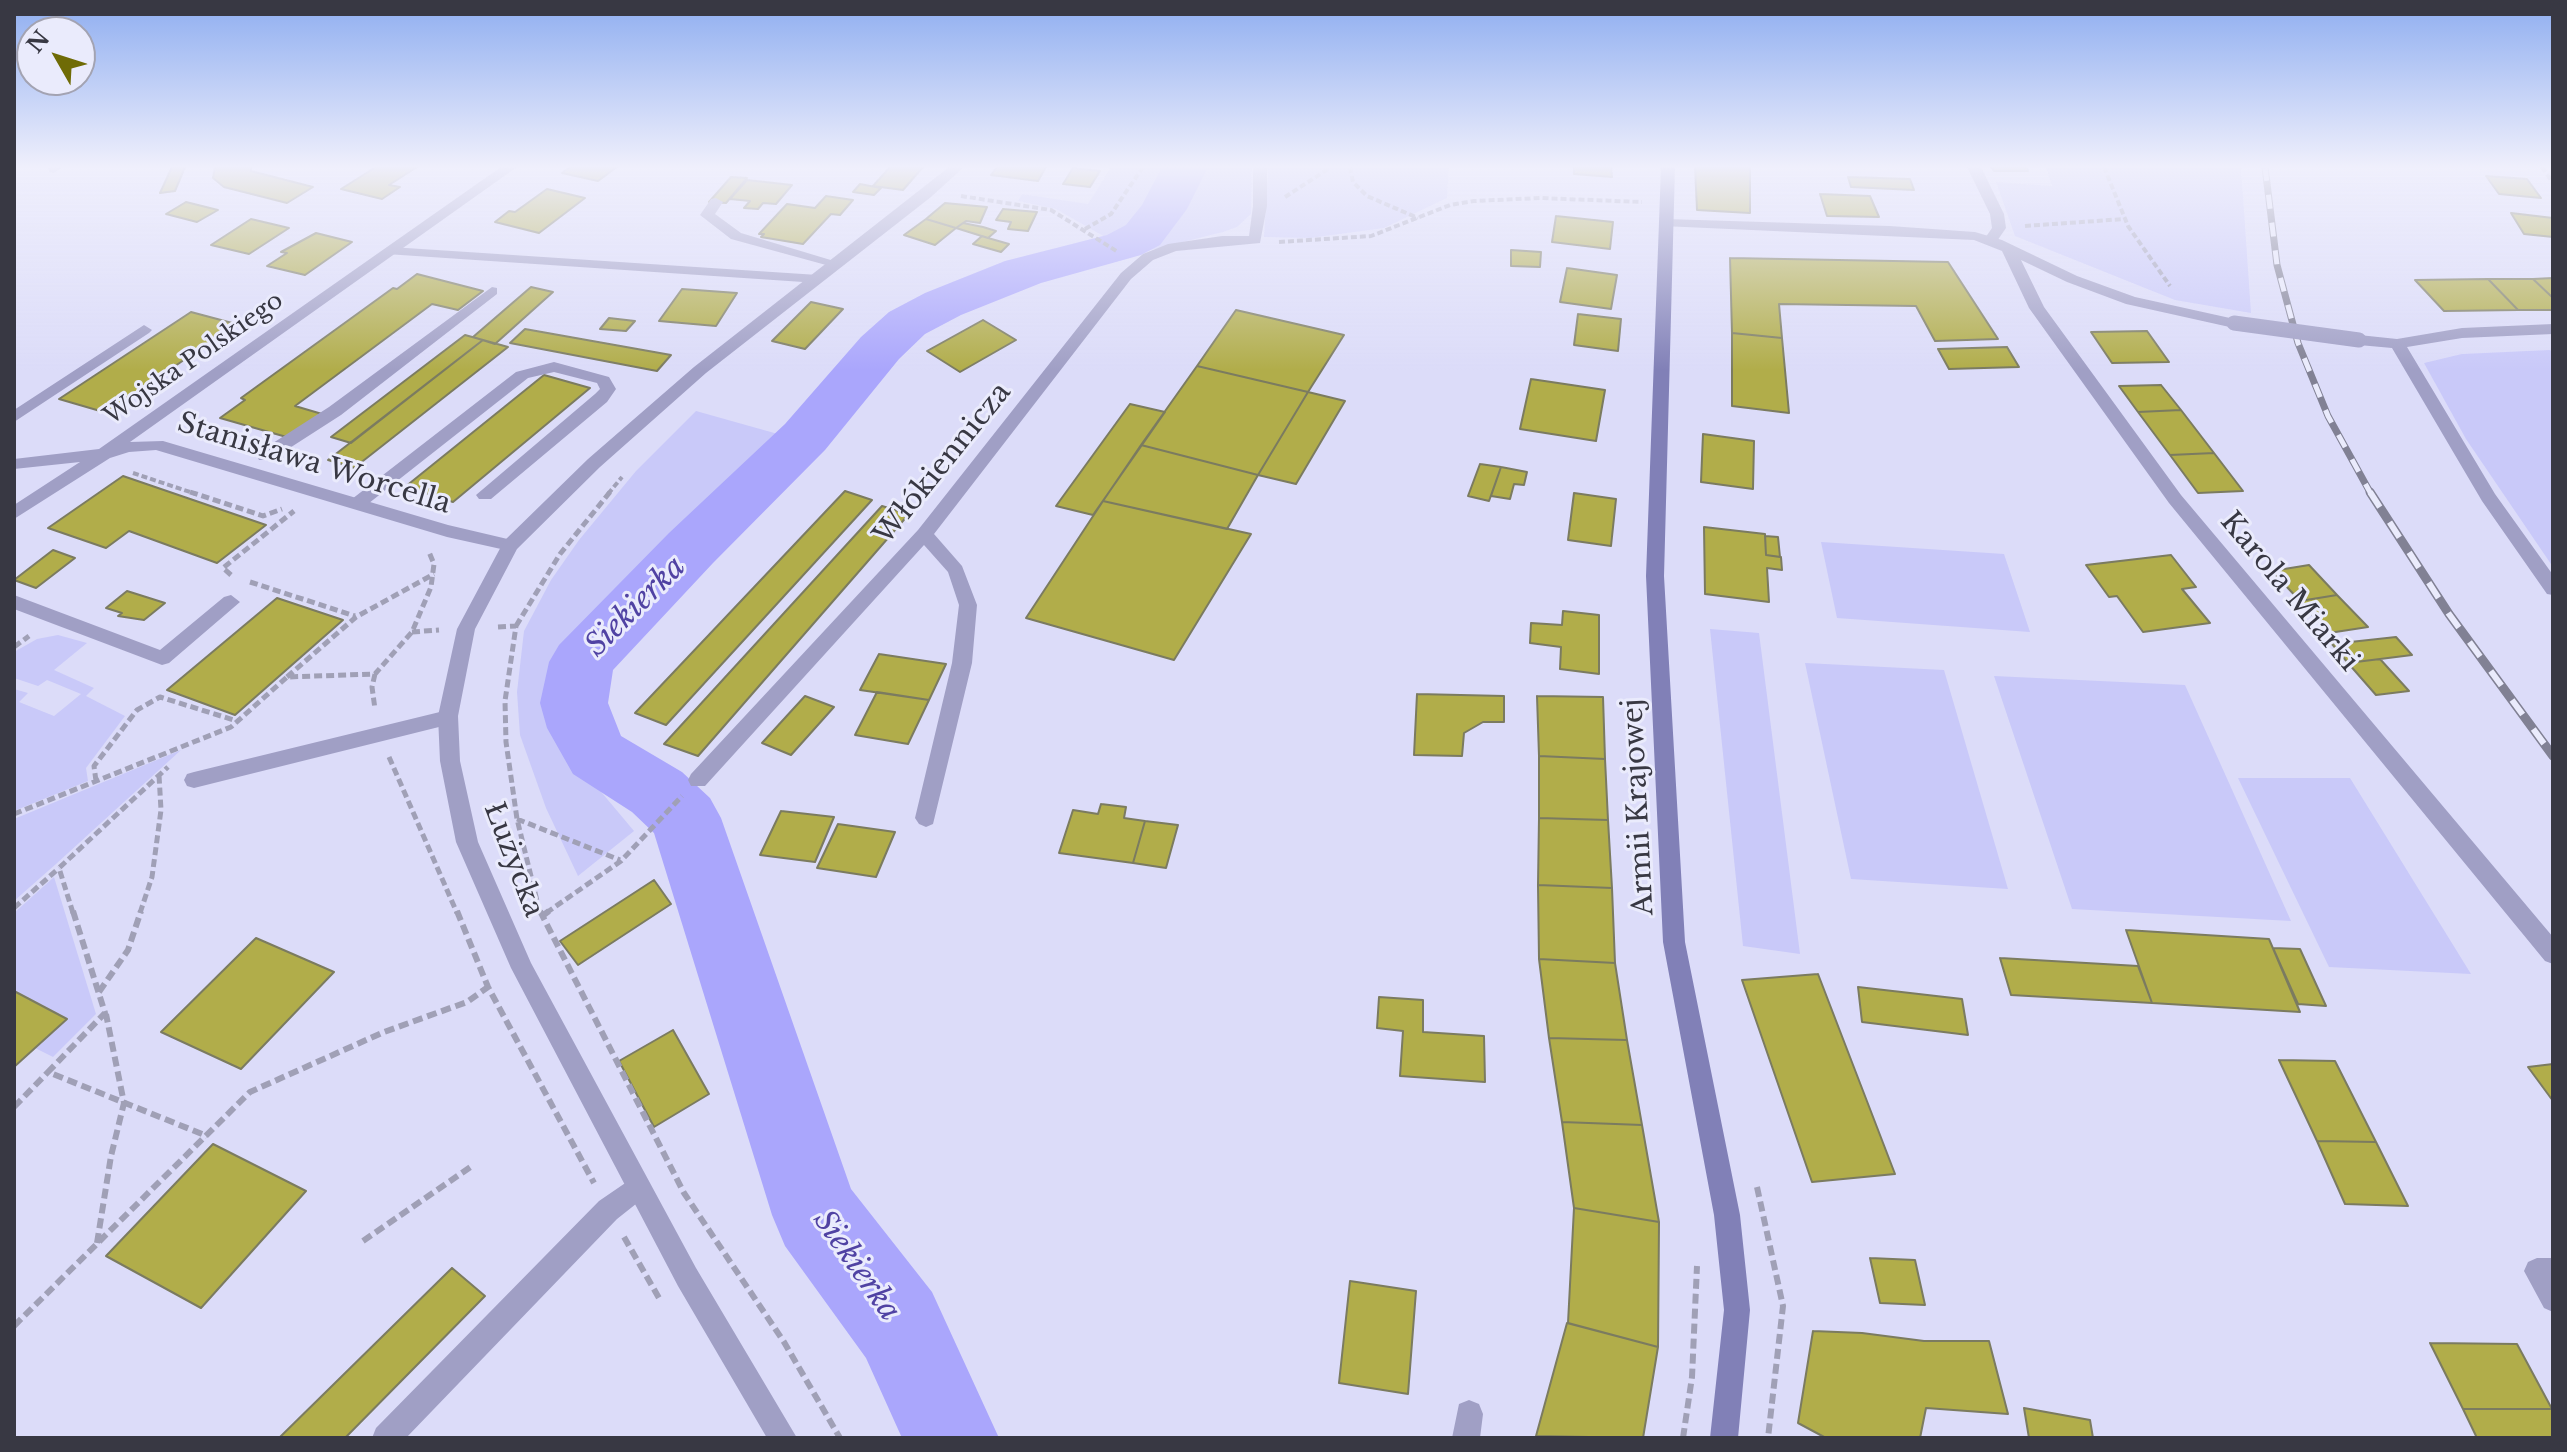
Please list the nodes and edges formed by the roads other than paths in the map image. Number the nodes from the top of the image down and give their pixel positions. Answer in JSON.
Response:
{"nodes":[{"id":1,"x":414,"y":235,"type":"edge"},
{"id":2,"x":734,"y":235,"type":"edge"},
{"id":3,"x":873,"y":235,"type":"edge"},
{"id":4,"x":1256,"y":235,"type":"edge"},
{"id":5,"x":1667,"y":235,"type":"edge"},
{"id":6,"x":1963,"y":235,"type":"edge"},
{"id":7,"x":1998,"y":235,"type":"edge"},
{"id":8,"x":1998,"y":241,"type":"junction"},
{"id":9,"x":391,"y":251,"type":"junction"},
{"id":10,"x":837,"y":264,"type":"junction"},
{"id":11,"x":818,"y":279,"type":"junction"},
{"id":12,"x":492,"y":291,"type":"dead end"},
{"id":13,"x":2553,"y":329,"type":"edge"},
{"id":14,"x":144,"y":330,"type":"dead end"},
{"id":15,"x":2397,"y":344,"type":"junction"},
{"id":16,"x":14,"y":417,"type":"edge"},
{"id":17,"x":104,"y":454,"type":"junction"},
{"id":18,"x":265,"y":456,"type":"dead end"},
{"id":19,"x":14,"y":464,"type":"edge"},
{"id":20,"x":485,"y":495,"type":"dead end"},
{"id":21,"x":358,"y":503,"type":"junction"},
{"id":22,"x":14,"y":513,"type":"edge"},
{"id":23,"x":924,"y":534,"type":"junction"},
{"id":24,"x":510,"y":545,"type":"junction"},
{"id":25,"x":2553,"y":589,"type":"edge"},
{"id":26,"x":228,"y":595,"type":"road end"},
{"id":27,"x":14,"y":602,"type":"edge"},
{"id":28,"x":448,"y":718,"type":"junction"},
{"id":29,"x":194,"y":780,"type":"dead end"},
{"id":30,"x":698,"y":780,"type":"road end"},
{"id":31,"x":926,"y":818,"type":"dead end"},
{"id":32,"x":2553,"y":954,"type":"edge"},
{"id":33,"x":637,"y":1187,"type":"junction"},
{"id":34,"x":2553,"y":1271,"type":"edge"},
{"id":35,"x":2553,"y":1299,"type":"edge"},
{"id":36,"x":386,"y":1438,"type":"edge"},
{"id":37,"x":783,"y":1438,"type":"edge"},
{"id":38,"x":1724,"y":1438,"type":"edge"}],
"edges":[{"from":1,"to":9,"type":"street","name":"Wojska Polskiego"},
{"from":2,"to":10,"type":"street"},
{"from":3,"to":10,"type":"street","name":"Łużycka"},
{"from":4,"to":23,"type":"street","name":"Włókiennicza"},
{"from":5,"to":38,"type":"main road","name":"Armii Krajowej"},
{"from":6,"to":8,"type":"street"},
{"from":7,"to":8,"type":"street","name":"Karola Miarki"},
{"from":8,"to":15,"type":"street","bridge":true},
{"from":8,"to":32,"type":"street","name":"Karola Miarki"},
{"from":9,"to":11,"type":"street"},
{"from":9,"to":17,"type":"street","name":"Wojska Polskiego"},
{"from":10,"to":11,"type":"street","name":"Łużycka"},
{"from":11,"to":24,"type":"street","name":"Łużycka"},
{"from":12,"to":18,"type":"street"},
{"from":13,"to":15,"type":"street"},
{"from":14,"to":16,"type":"street"},
{"from":15,"to":25,"type":"street"},
{"from":17,"to":19,"type":"street","name":"Stanisława Worcella"},
{"from":17,"to":21,"type":"street","name":"Stanisława Worcella"},
{"from":17,"to":22,"type":"street","name":"Wojska Polskiego"},
{"from":20,"to":21,"type":"street"},
{"from":21,"to":24,"type":"street","name":"Stanisława Worcella"},
{"from":23,"to":30,"type":"street","name":"Włókiennicza"},
{"from":23,"to":31,"type":"street"},
{"from":24,"to":28,"type":"street","name":"Łużycka"},
{"from":26,"to":27,"type":"street"},
{"from":28,"to":29,"type":"street"},
{"from":28,"to":33,"type":"street","name":"Łużycka"},
{"from":33,"to":36,"type":"street"},
{"from":33,"to":37,"type":"street","name":"Łużycka"},
{"from":34,"to":35,"type":"street"}]}
